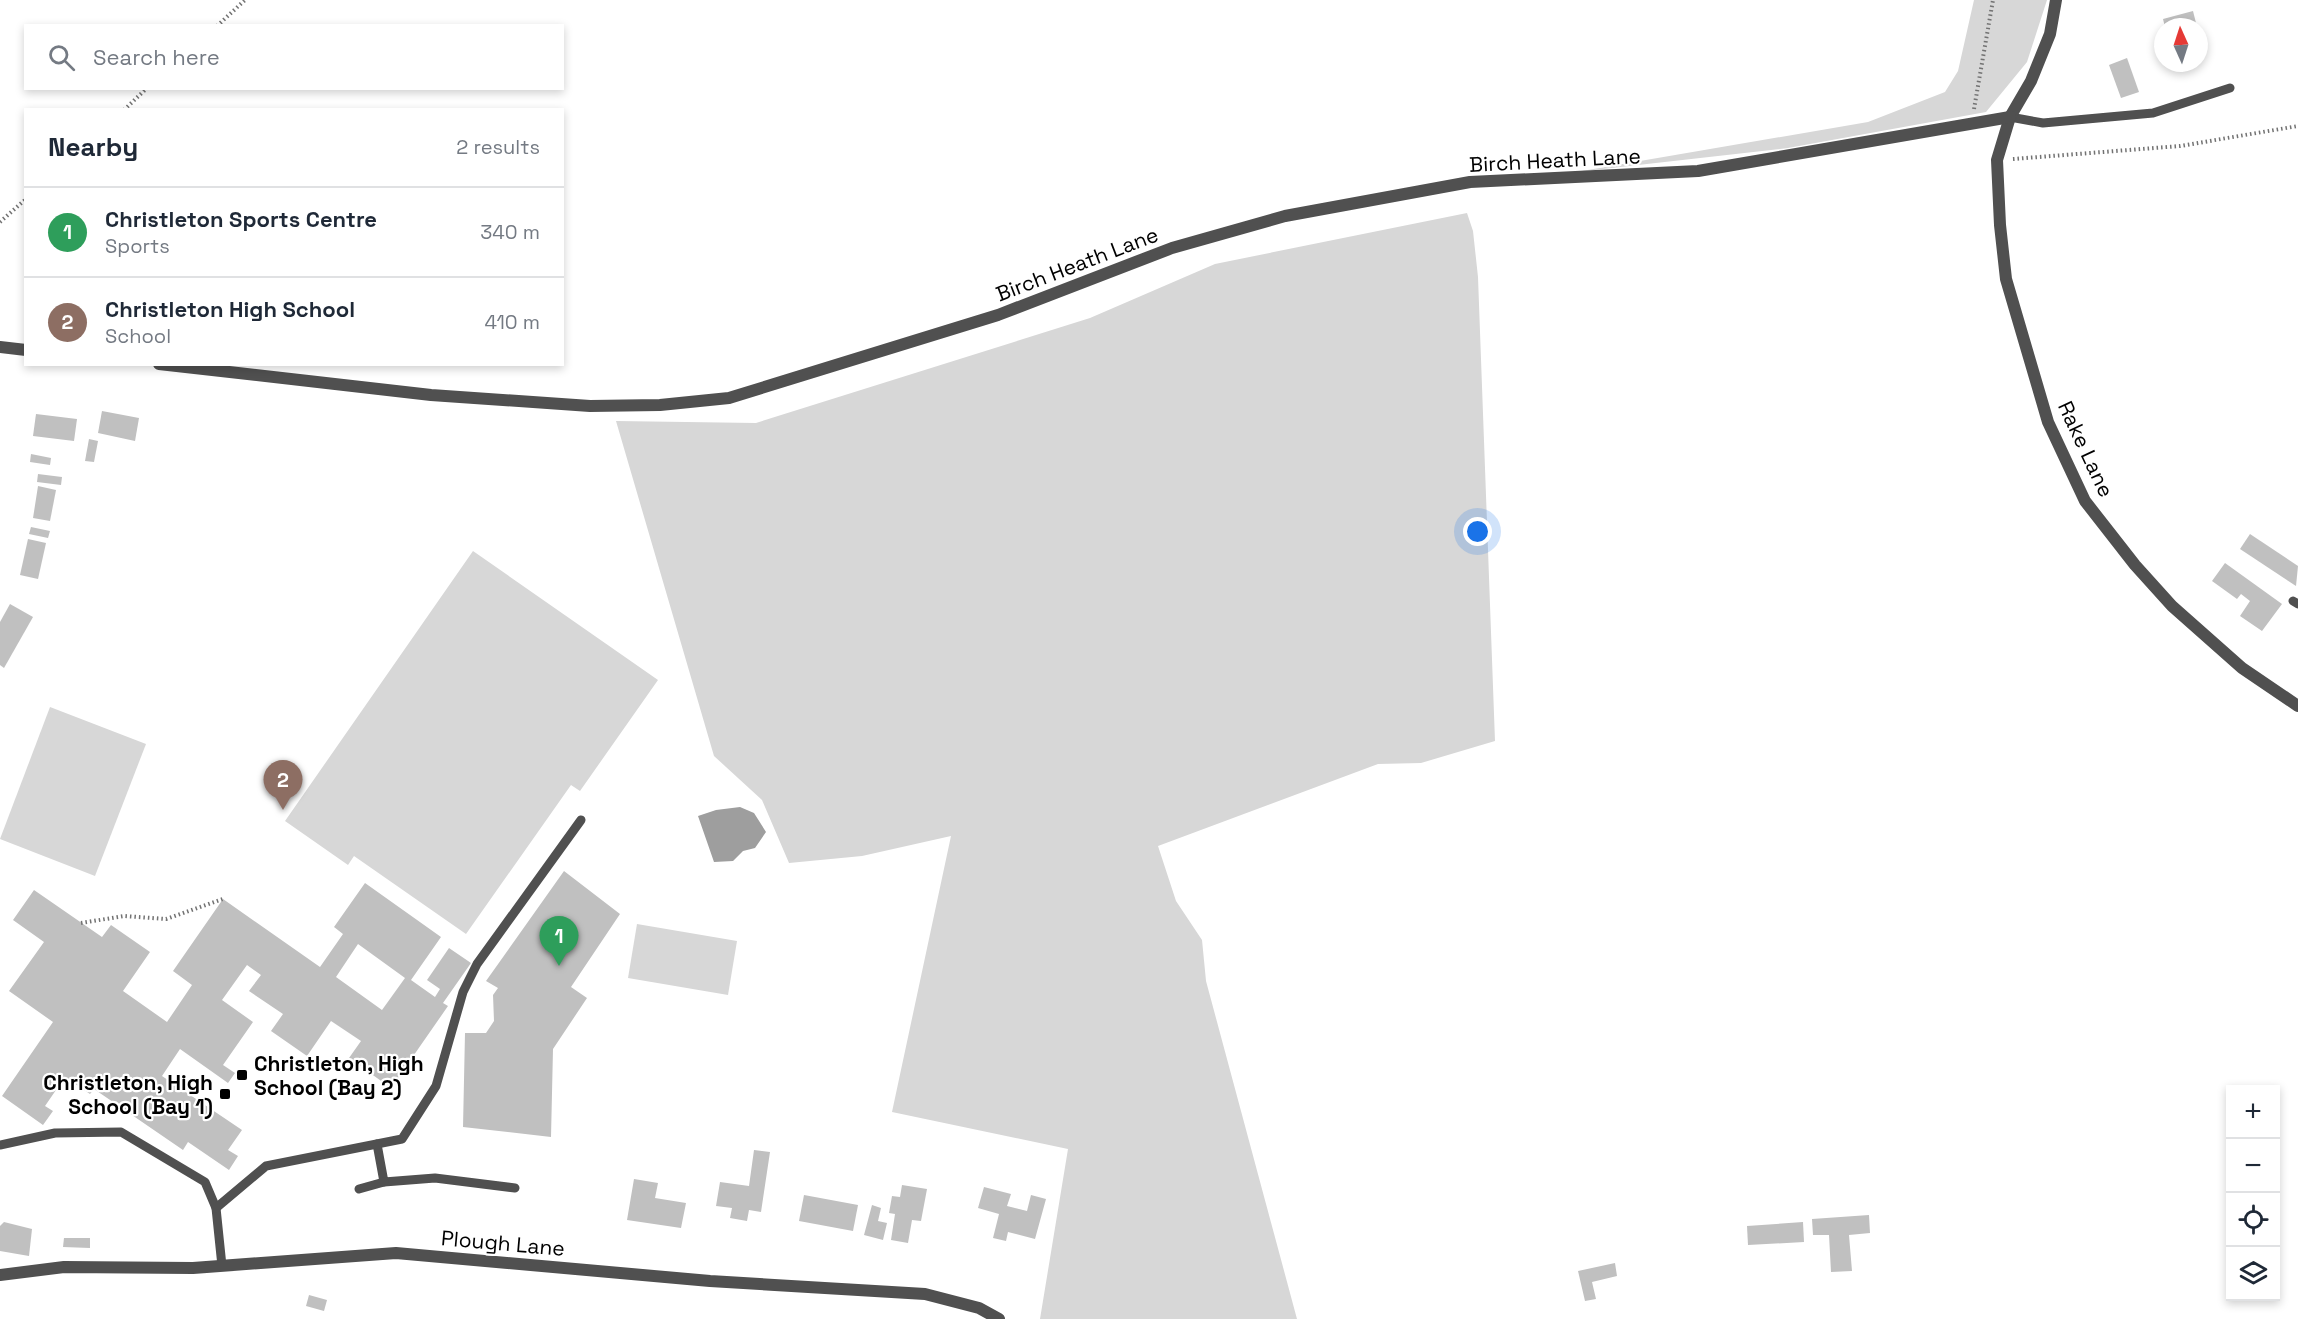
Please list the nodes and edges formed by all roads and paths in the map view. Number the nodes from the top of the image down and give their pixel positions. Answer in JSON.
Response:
{"nodes":[{"id":1,"x":245,"y":0,"type":"edge"},
{"id":2,"x":1992,"y":0,"type":"edge"},
{"id":3,"x":2056,"y":0,"type":"edge"},
{"id":4,"x":219,"y":24,"type":"edge"},
{"id":5,"x":2230,"y":88,"type":"dead end"},
{"id":6,"x":145,"y":90,"type":"edge"},
{"id":7,"x":126,"y":108,"type":"edge"},
{"id":8,"x":2010,"y":117,"type":"junction"},
{"id":9,"x":1972,"y":125,"type":"junction"},
{"id":10,"x":2298,"y":126,"type":"edge"},
{"id":11,"x":1997,"y":160,"type":"junction"},
{"id":12,"x":24,"y":201,"type":"edge"},
{"id":13,"x":0,"y":222,"type":"edge"},
{"id":14,"x":0,"y":347,"type":"edge"},
{"id":15,"x":24,"y":350,"type":"edge"},
{"id":16,"x":177,"y":366,"type":"edge"},
{"id":17,"x":2298,"y":706,"type":"edge"},
{"id":18,"x":581,"y":820,"type":"dead end"},
{"id":19,"x":223,"y":899,"type":"dead end"},
{"id":20,"x":81,"y":923,"type":"dead end"},
{"id":21,"x":377,"y":1144,"type":"junction"},
{"id":22,"x":0,"y":1145,"type":"edge"},
{"id":23,"x":384,"y":1182,"type":"junction"},
{"id":24,"x":515,"y":1188,"type":"dead end"},
{"id":25,"x":359,"y":1189,"type":"dead end"},
{"id":26,"x":216,"y":1208,"type":"junction"},
{"id":27,"x":222,"y":1266,"type":"junction"},
{"id":28,"x":0,"y":1275,"type":"edge"},
{"id":29,"x":999,"y":1319,"type":"edge"}],
"edges":[{"from":1,"to":4,"type":"path"},
{"from":2,"to":9,"type":"path"},
{"from":3,"to":8,"type":"street","name":"Rake Lane"},
{"from":5,"to":8,"type":"lane"},
{"from":6,"to":7,"type":"path"},
{"from":8,"to":9,"type":"street","name":"Birch Heath Lane"},
{"from":8,"to":11,"type":"street","name":"Rake Lane"},
{"from":9,"to":16,"type":"street","name":"Birch Heath Lane"},
{"from":10,"to":11,"type":"path"},
{"from":11,"to":17,"type":"street","name":"Rake Lane"},
{"from":12,"to":13,"type":"path"},
{"from":14,"to":15,"type":"street"},
{"from":18,"to":21,"type":"lane"},
{"from":19,"to":20,"type":"path"},
{"from":21,"to":23,"type":"lane"},
{"from":21,"to":26,"type":"lane"},
{"from":22,"to":26,"type":"lane"},
{"from":23,"to":24,"type":"lane"},
{"from":23,"to":25,"type":"lane"},
{"from":26,"to":27,"type":"lane"},
{"from":27,"to":28,"type":"street","name":"Plough Lane"},
{"from":27,"to":29,"type":"street","name":"Plough Lane"}]}
